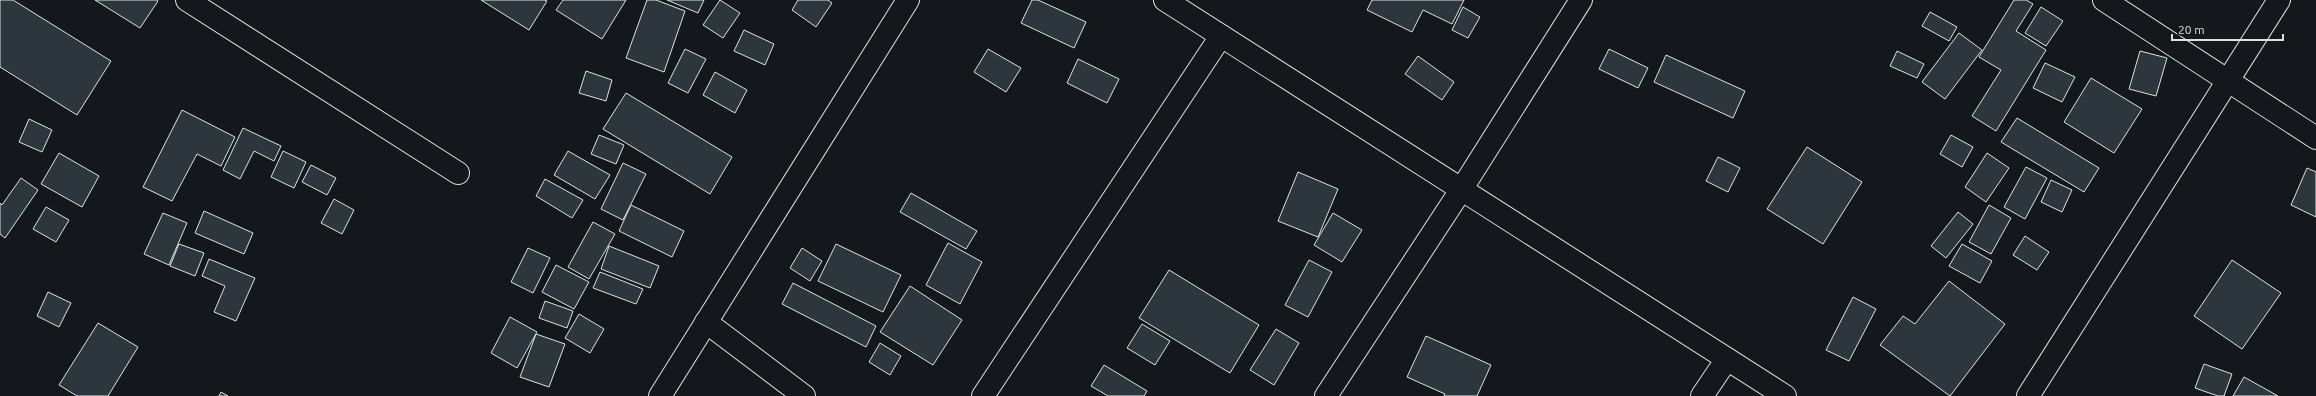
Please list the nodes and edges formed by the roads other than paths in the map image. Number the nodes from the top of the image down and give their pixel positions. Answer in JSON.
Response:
{"nodes":[{"id":1,"x":187,"y":0,"type":"edge"},
{"id":2,"x":908,"y":0,"type":"edge"},
{"id":3,"x":1165,"y":0,"type":"edge"},
{"id":4,"x":1581,"y":0,"type":"edge"},
{"id":5,"x":2104,"y":0,"type":"edge"},
{"id":6,"x":2279,"y":0,"type":"edge"},
{"id":7,"x":1221,"y":36,"type":"junction"},
{"id":8,"x":2227,"y":81,"type":"junction"},
{"id":9,"x":2316,"y":138,"type":"edge"},
{"id":10,"x":458,"y":173,"type":"dead end"},
{"id":11,"x":1462,"y":190,"type":"junction"},
{"id":12,"x":706,"y":322,"type":"junction"},
{"id":13,"x":1727,"y":359,"type":"junction"},
{"id":14,"x":660,"y":396,"type":"edge"},
{"id":15,"x":804,"y":396,"type":"edge"},
{"id":16,"x":983,"y":396,"type":"edge"},
{"id":17,"x":1326,"y":396,"type":"edge"},
{"id":18,"x":1702,"y":396,"type":"edge"},
{"id":19,"x":1785,"y":396,"type":"edge"},
{"id":20,"x":2028,"y":396,"type":"edge"}],
"edges":[{"from":1,"to":10,"type":"street"},
{"from":2,"to":12,"type":"street"},
{"from":3,"to":7,"type":"street"},
{"from":4,"to":11,"type":"street"},
{"from":5,"to":8,"type":"street"},
{"from":6,"to":8,"type":"street"},
{"from":7,"to":11,"type":"street"},
{"from":7,"to":16,"type":"street"},
{"from":8,"to":9,"type":"street"},
{"from":8,"to":20,"type":"street"},
{"from":11,"to":13,"type":"street"},
{"from":11,"to":17,"type":"street"},
{"from":12,"to":14,"type":"street"},
{"from":12,"to":15,"type":"street"},
{"from":13,"to":18,"type":"street"},
{"from":13,"to":19,"type":"street"}]}
